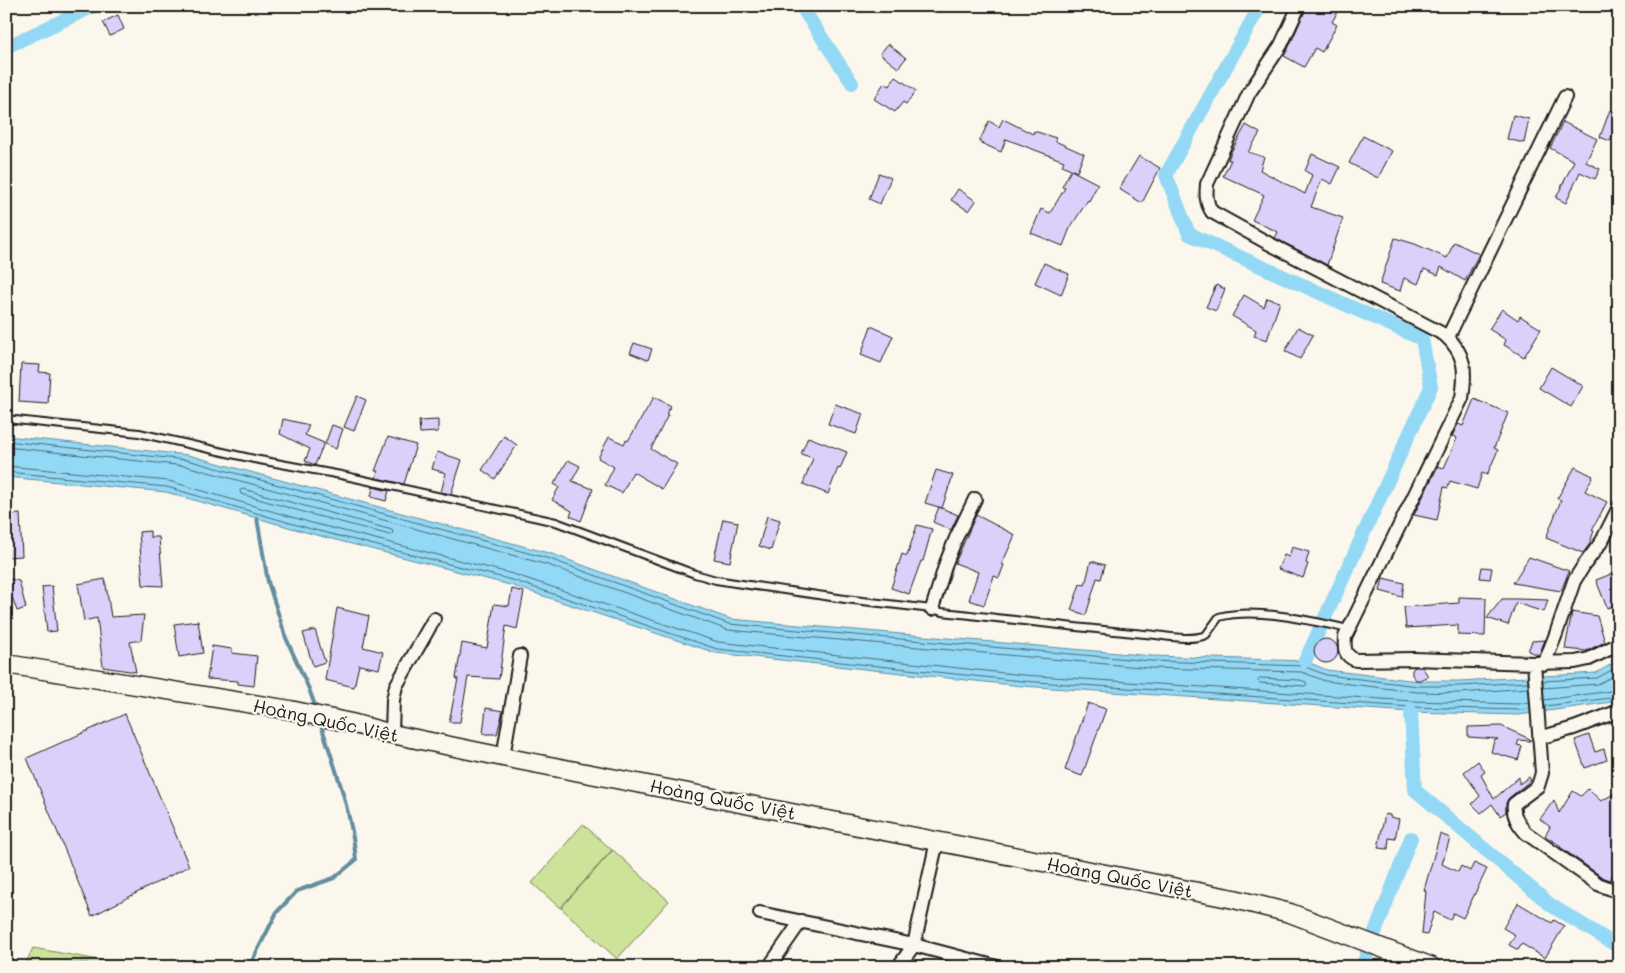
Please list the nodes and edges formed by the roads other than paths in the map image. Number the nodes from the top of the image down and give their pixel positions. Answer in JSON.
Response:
{"nodes":[{"id":1,"x":1299,"y":6,"type":"edge"},
{"id":2,"x":1566,"y":97,"type":"dead end"},
{"id":3,"x":1448,"y":338,"type":"junction"},
{"id":4,"x":6,"y":419,"type":"edge"},
{"id":5,"x":975,"y":499,"type":"dead end"},
{"id":6,"x":1619,"y":507,"type":"edge"},
{"id":7,"x":932,"y":609,"type":"junction"},
{"id":8,"x":434,"y":619,"type":"dead end"},
{"id":9,"x":1349,"y":629,"type":"junction"},
{"id":10,"x":1619,"y":644,"type":"edge"},
{"id":11,"x":520,"y":656,"type":"dead end"},
{"id":12,"x":6,"y":664,"type":"edge"},
{"id":13,"x":1537,"y":666,"type":"junction"},
{"id":14,"x":1619,"y":711,"type":"edge"},
{"id":15,"x":392,"y":734,"type":"junction"},
{"id":16,"x":1539,"y":734,"type":"junction"},
{"id":17,"x":503,"y":757,"type":"junction"},
{"id":18,"x":937,"y":840,"type":"junction"},
{"id":19,"x":1619,"y":892,"type":"edge"},
{"id":20,"x":760,"y":913,"type":"dead end"},
{"id":21,"x":801,"y":921,"type":"junction"},
{"id":22,"x":914,"y":945,"type":"junction"},
{"id":23,"x":1400,"y":958,"type":"edge"},
{"id":24,"x":769,"y":967,"type":"edge"},
{"id":25,"x":898,"y":967,"type":"edge"},
{"id":26,"x":997,"y":967,"type":"edge"},
{"id":27,"x":1432,"y":967,"type":"edge"}],
"edges":[{"from":1,"to":3,"type":"street"},
{"from":2,"to":3,"type":"street"},
{"from":3,"to":9,"type":"street"},
{"from":4,"to":7,"type":"lane"},
{"from":5,"to":7,"type":"street"},
{"from":6,"to":13,"type":"street"},
{"from":7,"to":9,"type":"lane"},
{"from":8,"to":15,"type":"street"},
{"from":9,"to":13,"type":"street"},
{"from":10,"to":13,"type":"street"},
{"from":11,"to":17,"type":"street"},
{"from":12,"to":15,"type":"street","name":"Hoàng Quốc Việt"},
{"from":13,"to":16,"type":"street"},
{"from":14,"to":16,"type":"street"},
{"from":15,"to":17,"type":"street","name":"Hoàng Quốc Việt"},
{"from":16,"to":19,"type":"street"},
{"from":17,"to":18,"type":"street","name":"Hoàng Quốc Việt"},
{"from":18,"to":22,"type":"street"},
{"from":18,"to":23,"type":"street","name":"Hoàng Quốc Việt"},
{"from":20,"to":21,"type":"street"},
{"from":21,"to":22,"type":"street"},
{"from":21,"to":24,"type":"street"},
{"from":22,"to":25,"type":"street"},
{"from":22,"to":26,"type":"street"},
{"from":23,"to":27,"type":"street","name":"Hoàng Quốc Việt"}]}
